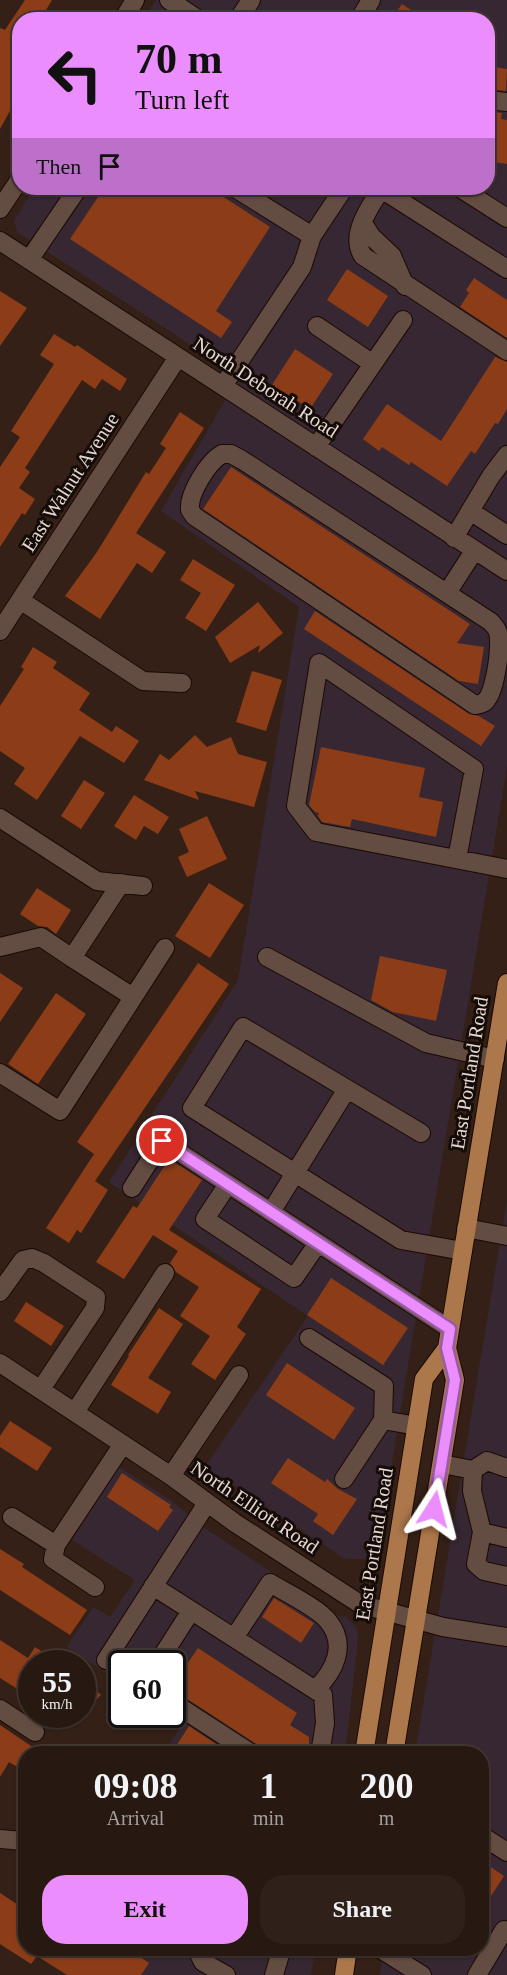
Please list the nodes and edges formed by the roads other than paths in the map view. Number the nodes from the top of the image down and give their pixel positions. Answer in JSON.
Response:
{"nodes":[{"id":1,"x":169,"y":0,"type":"edge"},
{"id":2,"x":192,"y":12,"type":"edge"},
{"id":3,"x":12,"y":191,"type":"edge"},
{"id":4,"x":73,"y":195,"type":"edge"},
{"id":5,"x":247,"y":195,"type":"edge"},
{"id":6,"x":339,"y":195,"type":"edge"},
{"id":7,"x":377,"y":195,"type":"edge"},
{"id":8,"x":395,"y":195,"type":"edge"},
{"id":9,"x":471,"y":195,"type":"edge"},
{"id":10,"x":0,"y":209,"type":"edge"},
{"id":11,"x":507,"y":218,"type":"edge"},
{"id":12,"x":312,"y":236,"type":"junction"},
{"id":13,"x":0,"y":241,"type":"edge"},
{"id":14,"x":29,"y":260,"type":"junction"},
{"id":15,"x":506,"y":265,"type":"edge"},
{"id":16,"x":403,"y":320,"type":"dead end"},
{"id":17,"x":317,"y":326,"type":"dead end"},
{"id":18,"x":507,"y":351,"type":"edge"},
{"id":19,"x":178,"y":357,"type":"junction"},
{"id":20,"x":373,"y":364,"type":"junction"},
{"id":21,"x":223,"y":386,"type":"junction"},
{"id":22,"x":316,"y":447,"type":"junction"},
{"id":23,"x":507,"y":455,"type":"edge"},
{"id":24,"x":499,"y":477,"type":"edge"},
{"id":25,"x":470,"y":511,"type":"junction"},
{"id":26,"x":507,"y":535,"type":"edge"},
{"id":27,"x":454,"y":538,"type":"junction"},
{"id":28,"x":474,"y":551,"type":"junction"},
{"id":29,"x":507,"y":571,"type":"edge"},
{"id":30,"x":447,"y":592,"type":"junction"},
{"id":31,"x":20,"y":600,"type":"junction"},
{"id":32,"x":0,"y":631,"type":"edge"},
{"id":33,"x":182,"y":683,"type":"dead end"},
{"id":34,"x":0,"y":818,"type":"edge"},
{"id":35,"x":458,"y":859,"type":"junction"},
{"id":36,"x":507,"y":868,"type":"edge"},
{"id":37,"x":121,"y":883,"type":"junction"},
{"id":38,"x":143,"y":886,"type":"dead end"},
{"id":39,"x":0,"y":947,"type":"edge"},
{"id":40,"x":165,"y":948,"type":"dead end"},
{"id":41,"x":267,"y":957,"type":"dead end"},
{"id":42,"x":72,"y":958,"type":"junction"},
{"id":43,"x":507,"y":983,"type":"edge"},
{"id":44,"x":133,"y":997,"type":"junction"},
{"id":45,"x":495,"y":1059,"type":"junction"},
{"id":46,"x":0,"y":1073,"type":"edge"},
{"id":47,"x":347,"y":1089,"type":"junction"},
{"id":48,"x":421,"y":1133,"type":"dead end"},
{"id":49,"x":295,"y":1173,"type":"junction"},
{"id":50,"x":228,"y":1184,"type":"junction"},
{"id":51,"x":132,"y":1188,"type":"dead end"},
{"id":52,"x":271,"y":1212,"type":"junction"},
{"id":53,"x":466,"y":1228,"type":"junction"},
{"id":54,"x":507,"y":1236,"type":"edge"},
{"id":55,"x":318,"y":1243,"type":"junction"},
{"id":56,"x":463,"y":1251,"type":"junction"},
{"id":57,"x":165,"y":1273,"type":"dead end"},
{"id":58,"x":0,"y":1292,"type":"edge"},
{"id":59,"x":450,"y":1329,"type":"junction"},
{"id":60,"x":309,"y":1338,"type":"dead end"},
{"id":61,"x":447,"y":1348,"type":"junction"},
{"id":62,"x":0,"y":1363,"type":"edge"},
{"id":63,"x":239,"y":1375,"type":"dead end"},
{"id":64,"x":41,"y":1389,"type":"junction"},
{"id":65,"x":75,"y":1412,"type":"junction"},
{"id":66,"x":383,"y":1420,"type":"junction"},
{"id":67,"x":417,"y":1426,"type":"junction"},
{"id":68,"x":123,"y":1444,"type":"junction"},
{"id":69,"x":442,"y":1464,"type":"junction"},
{"id":70,"x":507,"y":1468,"type":"edge"},
{"id":71,"x":473,"y":1470,"type":"junction"},
{"id":72,"x":171,"y":1476,"type":"junction"},
{"id":73,"x":344,"y":1479,"type":"dead end"},
{"id":74,"x":207,"y":1503,"type":"junction"},
{"id":75,"x":12,"y":1517,"type":"dead end"},
{"id":76,"x":482,"y":1532,"type":"junction"},
{"id":77,"x":507,"y":1538,"type":"edge"},
{"id":78,"x":56,"y":1545,"type":"junction"},
{"id":79,"x":507,"y":1576,"type":"edge"},
{"id":80,"x":153,"y":1586,"type":"junction"},
{"id":81,"x":95,"y":1587,"type":"dead end"},
{"id":82,"x":192,"y":1611,"type":"junction"},
{"id":83,"x":386,"y":1611,"type":"junction"},
{"id":84,"x":416,"y":1619,"type":"junction"},
{"id":85,"x":507,"y":1637,"type":"edge"},
{"id":86,"x":234,"y":1638,"type":"junction"},
{"id":87,"x":166,"y":1650,"type":"edge"},
{"id":88,"x":106,"y":1660,"type":"dead end"},
{"id":89,"x":315,"y":1690,"type":"junction"},
{"id":90,"x":0,"y":1709,"type":"edge"},
{"id":91,"x":186,"y":1711,"type":"edge"},
{"id":92,"x":35,"y":1732,"type":"dead end"},
{"id":93,"x":240,"y":1746,"type":"edge"},
{"id":94,"x":322,"y":1746,"type":"edge"},
{"id":95,"x":364,"y":1746,"type":"edge"},
{"id":96,"x":395,"y":1746,"type":"edge"},
{"id":97,"x":0,"y":1839,"type":"edge"},
{"id":98,"x":489,"y":1840,"type":"edge"},
{"id":99,"x":18,"y":1841,"type":"edge"},
{"id":100,"x":507,"y":1852,"type":"edge"},
{"id":101,"x":504,"y":1930,"type":"dead end"},
{"id":102,"x":489,"y":1955,"type":"edge"},
{"id":103,"x":200,"y":1956,"type":"edge"},
{"id":104,"x":280,"y":1956,"type":"edge"},
{"id":105,"x":347,"y":1956,"type":"edge"},
{"id":106,"x":392,"y":1956,"type":"edge"},
{"id":107,"x":488,"y":1956,"type":"edge"},
{"id":108,"x":226,"y":1975,"type":"edge"},
{"id":109,"x":274,"y":1975,"type":"edge"},
{"id":110,"x":344,"y":1975,"type":"edge"},
{"id":111,"x":422,"y":1975,"type":"edge"},
{"id":112,"x":477,"y":1975,"type":"edge"}],
"edges":[{"from":1,"to":2,"type":"street"},
{"from":3,"to":10,"type":"street"},
{"from":4,"to":14,"type":"street"},
{"from":5,"to":12,"type":"street"},
{"from":6,"to":12,"type":"street"},
{"from":7,"to":18,"type":"street"},
{"from":8,"to":15,"type":"street"},
{"from":9,"to":11,"type":"street"},
{"from":12,"to":21,"type":"street"},
{"from":13,"to":14,"type":"street","name":"North Deborah Road"},
{"from":14,"to":19,"type":"street","name":"North Deborah Road"},
{"from":16,"to":20,"type":"street"},
{"from":17,"to":20,"type":"street"},
{"from":19,"to":21,"type":"street","name":"North Deborah Road"},
{"from":19,"to":31,"type":"street","name":"East Walnut Avenue"},
{"from":20,"to":22,"type":"street"},
{"from":21,"to":22,"type":"street","name":"North Deborah Road"},
{"from":22,"to":27,"type":"street","name":"North Deborah Road"},
{"from":23,"to":24,"type":"street"},
{"from":24,"to":25,"type":"street"},
{"from":25,"to":26,"type":"street"},
{"from":25,"to":27,"type":"street"},
{"from":27,"to":28,"type":"street","name":"North Deborah Road"},
{"from":28,"to":29,"type":"street","name":"North Deborah Road"},
{"from":28,"to":30,"type":"street"},
{"from":30,"to":30,"type":"street"},
{"from":31,"to":32,"type":"street","name":"East Walnut Avenue"},
{"from":31,"to":33,"type":"street"},
{"from":34,"to":37,"type":"street"},
{"from":35,"to":35,"type":"street"},
{"from":35,"to":36,"type":"street"},
{"from":37,"to":38,"type":"street"},
{"from":37,"to":42,"type":"street"},
{"from":39,"to":42,"type":"street"},
{"from":40,"to":44,"type":"street"},
{"from":41,"to":45,"type":"street"},
{"from":42,"to":44,"type":"street"},
{"from":43,"to":45,"type":"main road","name":"East Portland Road"},
{"from":44,"to":46,"type":"street"},
{"from":45,"to":53,"type":"main road","name":"East Portland Road"},
{"from":47,"to":48,"type":"street"},
{"from":47,"to":49,"type":"street"},
{"from":47,"to":49,"type":"street"},
{"from":49,"to":52,"type":"street"},
{"from":49,"to":56,"type":"street"},
{"from":50,"to":51,"type":"street"},
{"from":50,"to":52,"type":"street"},
{"from":50,"to":55,"type":"street"},
{"from":52,"to":55,"type":"street"},
{"from":53,"to":54,"type":"street"},
{"from":53,"to":56,"type":"main road","name":"East Portland Road"},
{"from":55,"to":59,"type":"street"},
{"from":56,"to":59,"type":"main road","name":"East Portland Road"},
{"from":57,"to":65,"type":"street"},
{"from":58,"to":64,"type":"street"},
{"from":59,"to":61,"type":"main road","name":"East Portland Road"},
{"from":60,"to":66,"type":"street"},
{"from":61,"to":67,"type":"main road","name":"East Portland Road"},
{"from":61,"to":69,"type":"main road","name":"East Portland Road"},
{"from":62,"to":64,"type":"street","name":"North Elliott Road"},
{"from":63,"to":72,"type":"street"},
{"from":64,"to":65,"type":"street","name":"North Elliott Road"},
{"from":65,"to":68,"type":"street","name":"North Elliott Road"},
{"from":66,"to":67,"type":"street"},
{"from":66,"to":73,"type":"street"},
{"from":67,"to":83,"type":"main road","name":"East Portland Road"},
{"from":68,"to":72,"type":"street","name":"North Elliott Road"},
{"from":68,"to":78,"type":"street"},
{"from":69,"to":71,"type":"street"},
{"from":69,"to":84,"type":"main road","name":"East Portland Road"},
{"from":70,"to":71,"type":"street"},
{"from":71,"to":76,"type":"street"},
{"from":72,"to":74,"type":"street","name":"North Elliott Road"},
{"from":74,"to":80,"type":"street"},
{"from":74,"to":83,"type":"street","name":"North Elliott Road"},
{"from":75,"to":78,"type":"street"},
{"from":76,"to":77,"type":"street"},
{"from":76,"to":79,"type":"street"},
{"from":78,"to":81,"type":"street"},
{"from":80,"to":82,"type":"street"},
{"from":80,"to":88,"type":"street"},
{"from":82,"to":86,"type":"street"},
{"from":82,"to":87,"type":"street"},
{"from":83,"to":84,"type":"street","name":"North Elliott Road"},
{"from":83,"to":95,"type":"main road","name":"East Portland Road"},
{"from":84,"to":85,"type":"street","name":"North Elliott Road"},
{"from":84,"to":96,"type":"main road","name":"East Portland Road"},
{"from":86,"to":89,"type":"street"},
{"from":86,"to":89,"type":"street"},
{"from":89,"to":94,"type":"street"},
{"from":90,"to":92,"type":"street"},
{"from":91,"to":93,"type":"street"},
{"from":97,"to":99,"type":"street"},
{"from":98,"to":100,"type":"street"},
{"from":101,"to":102,"type":"street"},
{"from":103,"to":108,"type":"street"},
{"from":104,"to":109,"type":"street"},
{"from":105,"to":110,"type":"main road"},
{"from":106,"to":111,"type":"street"},
{"from":107,"to":112,"type":"street"}]}
